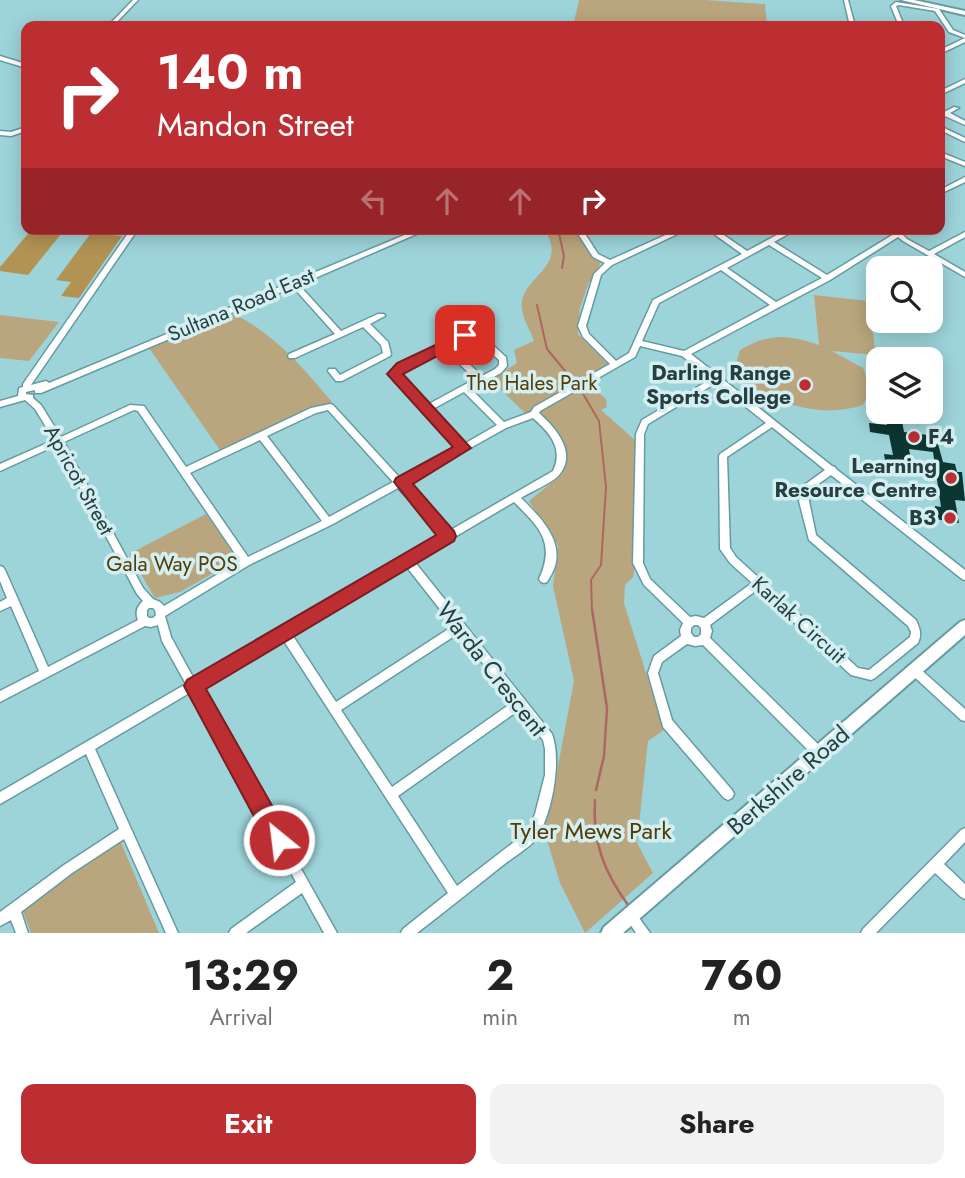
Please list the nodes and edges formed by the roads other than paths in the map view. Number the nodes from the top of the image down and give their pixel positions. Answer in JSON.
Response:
{"nodes":[{"id":1,"x":136,"y":0,"type":"edge"},
{"id":2,"x":846,"y":0,"type":"edge"},
{"id":3,"x":904,"y":0,"type":"edge"},
{"id":4,"x":965,"y":13,"type":"edge"},
{"id":5,"x":115,"y":21,"type":"edge"},
{"id":6,"x":852,"y":21,"type":"edge"},
{"id":7,"x":900,"y":21,"type":"edge"},
{"id":8,"x":944,"y":21,"type":"edge"},
{"id":9,"x":945,"y":22,"type":"edge"},
{"id":10,"x":965,"y":38,"type":"edge"},
{"id":11,"x":945,"y":49,"type":"edge"},
{"id":12,"x":0,"y":58,"type":"edge"},
{"id":13,"x":21,"y":64,"type":"edge"},
{"id":14,"x":965,"y":81,"type":"edge"},
{"id":15,"x":945,"y":91,"type":"edge"},
{"id":16,"x":956,"y":108,"type":"dead end"},
{"id":17,"x":945,"y":114,"type":"edge"},
{"id":18,"x":945,"y":116,"type":"edge"},
{"id":19,"x":965,"y":123,"type":"edge"},
{"id":20,"x":945,"y":130,"type":"edge"},
{"id":21,"x":21,"y":131,"type":"edge"},
{"id":22,"x":0,"y":133,"type":"edge"},
{"id":23,"x":965,"y":140,"type":"edge"},
{"id":24,"x":945,"y":156,"type":"edge"},
{"id":25,"x":965,"y":164,"type":"edge"},
{"id":26,"x":965,"y":178,"type":"edge"},
{"id":27,"x":945,"y":189,"type":"edge"},
{"id":28,"x":965,"y":234,"type":"edge"},
{"id":29,"x":131,"y":235,"type":"edge"},
{"id":30,"x":410,"y":235,"type":"edge"},
{"id":31,"x":582,"y":235,"type":"edge"},
{"id":32,"x":672,"y":235,"type":"edge"},
{"id":33,"x":719,"y":235,"type":"edge"},
{"id":34,"x":782,"y":235,"type":"edge"},
{"id":35,"x":891,"y":235,"type":"edge"},
{"id":36,"x":899,"y":235,"type":"edge"},
{"id":37,"x":769,"y":242,"type":"junction"},
{"id":38,"x":747,"y":253,"type":"junction"},
{"id":39,"x":929,"y":254,"type":"junction"},
{"id":40,"x":610,"y":263,"type":"junction"},
{"id":41,"x":721,"y":267,"type":"junction"},
{"id":42,"x":965,"y":275,"type":"edge"},
{"id":43,"x":827,"y":278,"type":"junction"},
{"id":44,"x":693,"y":282,"type":"joint"},
{"id":45,"x":293,"y":283,"type":"junction"},
{"id":46,"x":775,"y":305,"type":"junction"},
{"id":47,"x":381,"y":316,"type":"dead end"},
{"id":48,"x":364,"y":323,"type":"junction"},
{"id":49,"x":340,"y":334,"type":"junction"},
{"id":50,"x":639,"y":343,"type":"junction"},
{"id":51,"x":445,"y":345,"type":"junction"},
{"id":52,"x":292,"y":356,"type":"dead end"},
{"id":53,"x":687,"y":356,"type":"junction"},
{"id":54,"x":615,"y":365,"type":"junction"},
{"id":55,"x":332,"y":371,"type":"dead end"},
{"id":56,"x":339,"y":379,"type":"junction"},
{"id":57,"x":716,"y":379,"type":"junction"},
{"id":58,"x":481,"y":380,"type":"junction"},
{"id":59,"x":577,"y":385,"type":"joint"},
{"id":60,"x":346,"y":387,"type":"dead end"},
{"id":61,"x":465,"y":388,"type":"junction"},
{"id":62,"x":31,"y":389,"type":"junction"},
{"id":63,"x":3,"y":403,"type":"edge"},
{"id":64,"x":426,"y":409,"type":"junction"},
{"id":65,"x":532,"y":414,"type":"junction"},
{"id":66,"x":772,"y":422,"type":"junction"},
{"id":67,"x":503,"y":426,"type":"junction"},
{"id":68,"x":261,"y":435,"type":"junction"},
{"id":69,"x":59,"y":441,"type":"junction"},
{"id":70,"x":463,"y":448,"type":"junction"},
{"id":71,"x":0,"y":468,"type":"edge"},
{"id":72,"x":832,"y":470,"type":"junction"},
{"id":73,"x":186,"y":471,"type":"junction"},
{"id":74,"x":402,"y":482,"type":"junction"},
{"id":75,"x":514,"y":497,"type":"junction"},
{"id":76,"x":328,"y":522,"type":"junction"},
{"id":77,"x":448,"y":536,"type":"junction"},
{"id":78,"x":407,"y":561,"type":"junction"},
{"id":79,"x":246,"y":562,"type":"junction"},
{"id":80,"x":0,"y":570,"type":"edge"},
{"id":81,"x":965,"y":576,"type":"edge"},
{"id":82,"x":544,"y":579,"type":"dead end"},
{"id":83,"x":758,"y":583,"type":"junction"},
{"id":84,"x":13,"y":600,"type":"junction"},
{"id":85,"x":0,"y":607,"type":"edge"},
{"id":86,"x":151,"y":613,"type":"junction"},
{"id":87,"x":688,"y":622,"type":"junction"},
{"id":88,"x":704,"y":624,"type":"junction"},
{"id":89,"x":965,"y":626,"type":"edge"},
{"id":90,"x":460,"y":627,"type":"junction"},
{"id":91,"x":284,"y":632,"type":"junction"},
{"id":92,"x":688,"y":637,"type":"junction"},
{"id":93,"x":704,"y":639,"type":"junction"},
{"id":94,"x":914,"y":670,"type":"junction"},
{"id":95,"x":45,"y":672,"type":"junction"},
{"id":96,"x":193,"y":686,"type":"junction"},
{"id":97,"x":0,"y":697,"type":"edge"},
{"id":98,"x":520,"y":703,"type":"junction"},
{"id":99,"x":334,"y":709,"type":"junction"},
{"id":100,"x":965,"y":716,"type":"edge"},
{"id":101,"x":88,"y":747,"type":"junction"},
{"id":102,"x":819,"y":753,"type":"junction"},
{"id":103,"x":728,"y":794,"type":"dead end"},
{"id":104,"x":390,"y":795,"type":"junction"},
{"id":105,"x":0,"y":799,"type":"edge"},
{"id":106,"x":126,"y":831,"type":"junction"},
{"id":107,"x":965,"y":834,"type":"edge"},
{"id":108,"x":935,"y":864,"type":"junction"},
{"id":109,"x":304,"y":884,"type":"junction"},
{"id":110,"x":965,"y":893,"type":"edge"},
{"id":111,"x":456,"y":895,"type":"junction"},
{"id":112,"x":14,"y":911,"type":"junction"},
{"id":113,"x":630,"y":915,"type":"junction"},
{"id":114,"x":0,"y":920,"type":"edge"},
{"id":115,"x":22,"y":933,"type":"edge"},
{"id":116,"x":172,"y":933,"type":"edge"},
{"id":117,"x":235,"y":933,"type":"edge"},
{"id":118,"x":331,"y":933,"type":"edge"},
{"id":119,"x":407,"y":933,"type":"edge"},
{"id":120,"x":610,"y":933,"type":"edge"},
{"id":121,"x":644,"y":933,"type":"edge"},
{"id":122,"x":867,"y":933,"type":"edge"}],
"edges":[{"from":1,"to":5,"type":"street"},
{"from":2,"to":6,"type":"street"},
{"from":3,"to":4,"type":"main road"},
{"from":7,"to":8,"type":"street"},
{"from":9,"to":10,"type":"street"},
{"from":10,"to":11,"type":"street"},
{"from":12,"to":13,"type":"street"},
{"from":14,"to":15,"type":"street"},
{"from":16,"to":17,"type":"street"},
{"from":18,"to":19,"type":"street"},
{"from":20,"to":23,"type":"street"},
{"from":21,"to":22,"type":"street"},
{"from":24,"to":25,"type":"street"},
{"from":26,"to":27,"type":"street"},
{"from":28,"to":39,"type":"street"},
{"from":29,"to":62,"type":"street"},
{"from":30,"to":45,"type":"street","name":"Sultana Road East"},
{"from":31,"to":40,"type":"street"},
{"from":32,"to":40,"type":"street"},
{"from":33,"to":38,"type":"street"},
{"from":34,"to":37,"type":"street"},
{"from":35,"to":43,"type":"street"},
{"from":36,"to":39,"type":"street"},
{"from":37,"to":38,"type":"street"},
{"from":37,"to":43,"type":"street"},
{"from":38,"to":41,"type":"street"},
{"from":39,"to":42,"type":"street"},
{"from":40,"to":54,"type":"street"},
{"from":41,"to":44,"type":"street"},
{"from":41,"to":46,"type":"street"},
{"from":43,"to":46,"type":"street"},
{"from":44,"to":50,"type":"street"},
{"from":45,"to":49,"type":"street"},
{"from":45,"to":62,"type":"street","name":"Sultana Road East"},
{"from":46,"to":53,"type":"street"},
{"from":47,"to":48,"type":"street"},
{"from":48,"to":49,"type":"street"},
{"from":48,"to":56,"type":"street"},
{"from":49,"to":52,"type":"street"},
{"from":50,"to":53,"type":"street"},
{"from":50,"to":54,"type":"street"},
{"from":51,"to":58,"type":"street"},
{"from":51,"to":58,"type":"street"},
{"from":51,"to":64,"type":"street"},
{"from":53,"to":57,"type":"street"},
{"from":54,"to":59,"type":"street"},
{"from":55,"to":56,"type":"street"},
{"from":56,"to":60,"type":"street"},
{"from":57,"to":66,"type":"street"},
{"from":57,"to":87,"type":"street"},
{"from":58,"to":61,"type":"street"},
{"from":59,"to":65,"type":"street"},
{"from":61,"to":64,"type":"street"},
{"from":61,"to":67,"type":"street"},
{"from":62,"to":63,"type":"street","name":"Sultana Road East"},
{"from":62,"to":69,"type":"street","name":"Apricot Street"},
{"from":64,"to":70,"type":"street"},
{"from":65,"to":67,"type":"street"},
{"from":65,"to":75,"type":"street"},
{"from":66,"to":72,"type":"street"},
{"from":66,"to":83,"type":"street","name":"Karlak Circuit"},
{"from":67,"to":70,"type":"street"},
{"from":68,"to":73,"type":"street"},
{"from":68,"to":74,"type":"street"},
{"from":68,"to":76,"type":"street"},
{"from":69,"to":71,"type":"street"},
{"from":69,"to":73,"type":"street"},
{"from":69,"to":86,"type":"street","name":"Apricot Street"},
{"from":70,"to":74,"type":"street"},
{"from":72,"to":81,"type":"street"},
{"from":72,"to":83,"type":"street","name":"Karlak Circuit"},
{"from":73,"to":79,"type":"street"},
{"from":74,"to":76,"type":"street"},
{"from":74,"to":77,"type":"street"},
{"from":75,"to":77,"type":"street"},
{"from":75,"to":82,"type":"street"},
{"from":76,"to":79,"type":"street"},
{"from":77,"to":78,"type":"street"},
{"from":78,"to":90,"type":"street","name":"Warda Crescent"},
{"from":78,"to":91,"type":"street"},
{"from":79,"to":86,"type":"street"},
{"from":80,"to":84,"type":"street"},
{"from":83,"to":88,"type":"street"},
{"from":84,"to":85,"type":"street"},
{"from":84,"to":95,"type":"street"},
{"from":86,"to":95,"type":"street"},
{"from":86,"to":96,"type":"street"},
{"from":87,"to":88,"type":"street"},
{"from":87,"to":92,"type":"street"},
{"from":88,"to":93,"type":"street"},
{"from":89,"to":94,"type":"main road","name":"Berkshire Road"},
{"from":90,"to":98,"type":"street","name":"Warda Crescent"},
{"from":90,"to":99,"type":"street"},
{"from":91,"to":96,"type":"street"},
{"from":91,"to":99,"type":"street"},
{"from":92,"to":93,"type":"street"},
{"from":92,"to":103,"type":"street"},
{"from":93,"to":102,"type":"street"},
{"from":94,"to":100,"type":"street"},
{"from":94,"to":102,"type":"main road","name":"Berkshire Road"},
{"from":95,"to":97,"type":"street"},
{"from":96,"to":101,"type":"street"},
{"from":96,"to":109,"type":"street"},
{"from":98,"to":104,"type":"street"},
{"from":98,"to":111,"type":"street","name":"Warda Crescent"},
{"from":99,"to":104,"type":"street"},
{"from":101,"to":105,"type":"street"},
{"from":101,"to":106,"type":"street"},
{"from":102,"to":113,"type":"main road","name":"Berkshire Road"},
{"from":104,"to":111,"type":"street"},
{"from":106,"to":112,"type":"street"},
{"from":106,"to":116,"type":"street"},
{"from":107,"to":108,"type":"street"},
{"from":108,"to":110,"type":"street"},
{"from":108,"to":122,"type":"street"},
{"from":109,"to":117,"type":"street"},
{"from":109,"to":118,"type":"street"},
{"from":111,"to":119,"type":"street","name":"Warda Crescent"},
{"from":112,"to":114,"type":"street"},
{"from":112,"to":115,"type":"street"},
{"from":113,"to":120,"type":"main road","name":"Berkshire Road"},
{"from":113,"to":121,"type":"street"}]}
